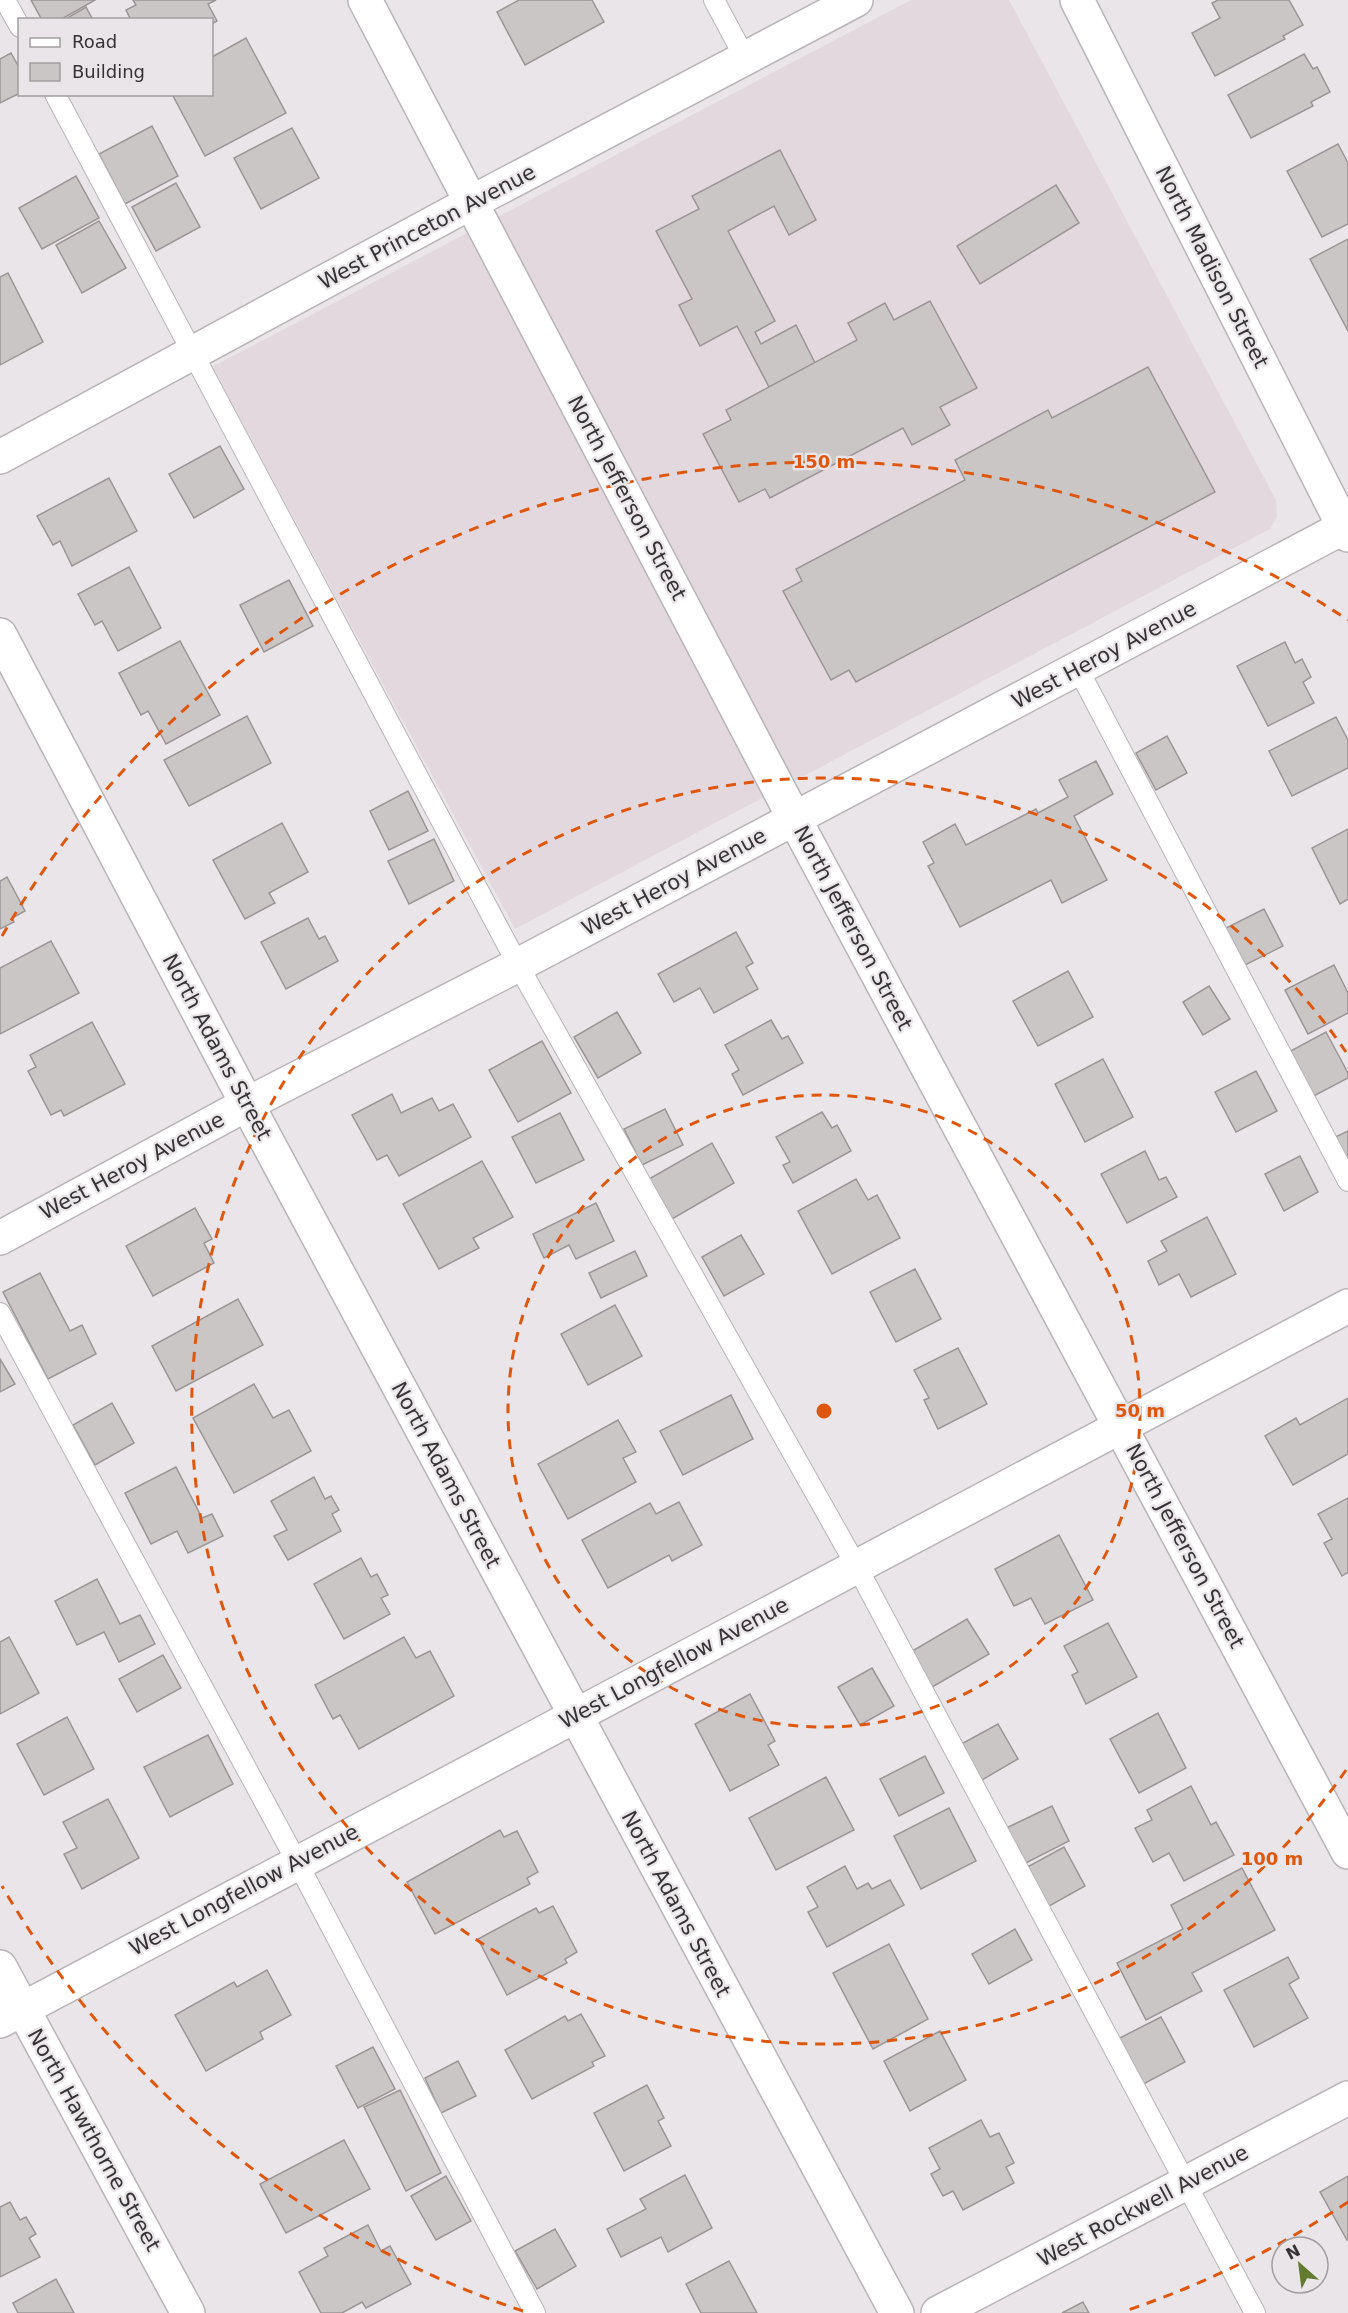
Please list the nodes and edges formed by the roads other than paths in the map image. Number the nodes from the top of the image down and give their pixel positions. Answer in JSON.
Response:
{"nodes":[{"id":1,"x":5,"y":0,"type":"edge"},
{"id":2,"x":365,"y":0,"type":"edge"},
{"id":3,"x":714,"y":0,"type":"edge"},
{"id":4,"x":856,"y":0,"type":"edge"},
{"id":5,"x":1077,"y":0,"type":"edge"},
{"id":6,"x":18,"y":23,"type":"edge"},
{"id":7,"x":745,"y":58,"type":"junction"},
{"id":8,"x":57,"y":96,"type":"edge"},
{"id":9,"x":472,"y":202,"type":"junction"},
{"id":10,"x":193,"y":353,"type":"junction"},
{"id":11,"x":0,"y":457,"type":"edge"},
{"id":12,"x":1347,"y":529,"type":"edge"},
{"id":13,"x":0,"y":635,"type":"edge"},
{"id":14,"x":1078,"y":669,"type":"junction"},
{"id":15,"x":794,"y":818,"type":"junction"},
{"id":16,"x":518,"y":965,"type":"junction"},
{"id":17,"x":247,"y":1104,"type":"junction"},
{"id":18,"x":1348,"y":1181,"type":"edge"},
{"id":19,"x":0,"y":1238,"type":"edge"},
{"id":20,"x":1348,"y":1306,"type":"edge"},
{"id":21,"x":0,"y":1313,"type":"edge"},
{"id":22,"x":1121,"y":1426,"type":"junction"},
{"id":23,"x":857,"y":1566,"type":"junction"},
{"id":24,"x":574,"y":1716,"type":"junction"},
{"id":25,"x":1348,"y":1852,"type":"edge"},
{"id":26,"x":297,"y":1862,"type":"junction"},
{"id":27,"x":0,"y":1967,"type":"edge"},
{"id":28,"x":11,"y":2015,"type":"edge"},
{"id":29,"x":1348,"y":2098,"type":"edge"},
{"id":30,"x":1186,"y":2183,"type":"junction"},
{"id":31,"x":188,"y":2313,"type":"edge"},
{"id":32,"x":535,"y":2313,"type":"edge"},
{"id":33,"x":897,"y":2313,"type":"edge"},
{"id":34,"x":938,"y":2313,"type":"edge"},
{"id":35,"x":1255,"y":2313,"type":"edge"}],
"edges":[{"from":1,"to":6,"type":"lane"},
{"from":2,"to":9,"type":"street","name":"North Jefferson Street"},
{"from":3,"to":7,"type":"lane"},
{"from":4,"to":7,"type":"street","name":"West Princeton Avenue"},
{"from":5,"to":12,"type":"street","name":"North Madison Street"},
{"from":7,"to":9,"type":"street","name":"West Princeton Avenue"},
{"from":8,"to":10,"type":"lane"},
{"from":9,"to":10,"type":"street","name":"West Princeton Avenue"},
{"from":9,"to":15,"type":"street","name":"North Jefferson Street"},
{"from":10,"to":11,"type":"street","name":"West Princeton Avenue"},
{"from":10,"to":16,"type":"lane"},
{"from":12,"to":14,"type":"street","name":"West Heroy Avenue"},
{"from":13,"to":17,"type":"street","name":"North Adams Street"},
{"from":14,"to":15,"type":"street","name":"West Heroy Avenue"},
{"from":14,"to":18,"type":"lane"},
{"from":15,"to":16,"type":"street","name":"West Heroy Avenue"},
{"from":15,"to":22,"type":"street","name":"North Jefferson Street"},
{"from":16,"to":17,"type":"street","name":"West Heroy Avenue"},
{"from":16,"to":23,"type":"lane"},
{"from":17,"to":19,"type":"street","name":"West Heroy Avenue"},
{"from":17,"to":24,"type":"street","name":"North Adams Street"},
{"from":20,"to":22,"type":"street","name":"West Longfellow Avenue"},
{"from":21,"to":26,"type":"lane"},
{"from":22,"to":23,"type":"street","name":"West Longfellow Avenue"},
{"from":22,"to":25,"type":"street","name":"North Jefferson Street"},
{"from":23,"to":24,"type":"street","name":"West Longfellow Avenue"},
{"from":23,"to":30,"type":"lane"},
{"from":24,"to":26,"type":"street","name":"West Longfellow Avenue"},
{"from":24,"to":33,"type":"street","name":"North Adams Street"},
{"from":26,"to":28,"type":"street","name":"West Longfellow Avenue"},
{"from":26,"to":32,"type":"lane"},
{"from":27,"to":28,"type":"street","name":"North Hawthorne Street"},
{"from":28,"to":31,"type":"street","name":"North Hawthorne Street"},
{"from":29,"to":30,"type":"street","name":"West Rockwell Avenue"},
{"from":30,"to":34,"type":"street","name":"West Rockwell Avenue"},
{"from":30,"to":35,"type":"lane"}]}
